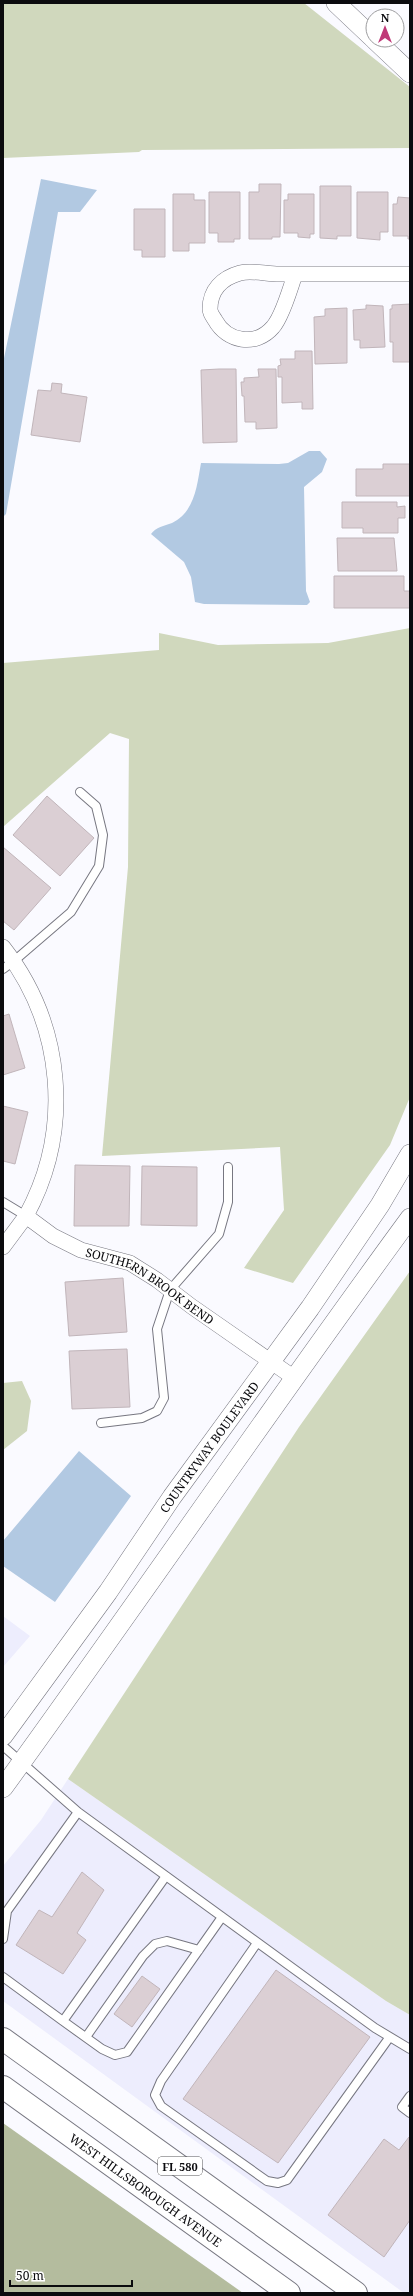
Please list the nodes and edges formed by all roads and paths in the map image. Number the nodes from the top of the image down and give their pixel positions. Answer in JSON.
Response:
{"nodes":[{"id":1,"x":336,"y":3,"type":"edge"},
{"id":2,"x":365,"y":30,"type":"edge"},
{"id":3,"x":384,"y":48,"type":"edge"},
{"id":4,"x":410,"y":73,"type":"edge"},
{"id":5,"x":295,"y":274,"type":"junction"},
{"id":6,"x":410,"y":274,"type":"edge"},
{"id":7,"x":80,"y":792,"type":"dead end"},
{"id":8,"x":3,"y":947,"type":"edge"},
{"id":9,"x":9,"y":965,"type":"edge"},
{"id":10,"x":410,"y":1154,"type":"edge"},
{"id":11,"x":228,"y":1167,"type":"dead end"},
{"id":12,"x":3,"y":1202,"type":"edge"},
{"id":13,"x":26,"y":1216,"type":"junction"},
{"id":14,"x":410,"y":1218,"type":"edge"},
{"id":15,"x":3,"y":1247,"type":"edge"},
{"id":16,"x":170,"y":1290,"type":"junction"},
{"id":17,"x":271,"y":1362,"type":"junction"},
{"id":18,"x":293,"y":1377,"type":"junction"},
{"id":19,"x":101,"y":1423,"type":"dead end"},
{"id":20,"x":3,"y":1736,"type":"edge"},
{"id":21,"x":3,"y":1746,"type":"edge"},
{"id":22,"x":22,"y":1762,"type":"junction"},
{"id":23,"x":3,"y":1788,"type":"edge"},
{"id":24,"x":78,"y":1812,"type":"junction"},
{"id":25,"x":166,"y":1876,"type":"junction"},
{"id":26,"x":222,"y":1917,"type":"junction"},
{"id":27,"x":3,"y":1939,"type":"edge"},
{"id":28,"x":257,"y":1943,"type":"junction"},
{"id":29,"x":199,"y":1950,"type":"junction"},
{"id":30,"x":3,"y":1977,"type":"edge"},
{"id":31,"x":64,"y":2022,"type":"junction"},
{"id":32,"x":86,"y":2037,"type":"junction"},
{"id":33,"x":389,"y":2038,"type":"junction"},
{"id":34,"x":3,"y":2039,"type":"edge"},
{"id":35,"x":410,"y":2048,"type":"edge"},
{"id":36,"x":3,"y":2087,"type":"edge"},
{"id":37,"x":410,"y":2096,"type":"edge"},
{"id":38,"x":410,"y":2113,"type":"edge"},
{"id":39,"x":289,"y":2293,"type":"edge"},
{"id":40,"x":356,"y":2293,"type":"edge"}],
"edges":[{"from":1,"to":2,"type":"street"},
{"from":3,"to":4,"type":"street"},
{"from":5,"to":5,"type":"street"},
{"from":5,"to":6,"type":"street"},
{"from":7,"to":9,"type":"lane"},
{"from":8,"to":9,"type":"street"},
{"from":9,"to":13,"type":"street"},
{"from":10,"to":17,"type":"street","name":"COUNTRYWAY BOULEVARD"},
{"from":11,"to":16,"type":"lane"},
{"from":12,"to":13,"type":"lane"},
{"from":13,"to":15,"type":"street"},
{"from":13,"to":16,"type":"street","name":"SOUTHERN BROOK BEND"},
{"from":14,"to":18,"type":"street"},
{"from":16,"to":17,"type":"street","name":"SOUTHERN BROOK BEND"},
{"from":16,"to":19,"type":"lane"},
{"from":17,"to":18,"type":"street","name":"SOUTHERN BROOK BEND"},
{"from":17,"to":20,"type":"street","name":"COUNTRYWAY BOULEVARD"},
{"from":18,"to":22,"type":"street"},
{"from":21,"to":22,"type":"lane"},
{"from":22,"to":23,"type":"street"},
{"from":22,"to":24,"type":"lane"},
{"from":24,"to":25,"type":"lane"},
{"from":24,"to":27,"type":"lane"},
{"from":25,"to":26,"type":"lane"},
{"from":25,"to":31,"type":"lane"},
{"from":26,"to":28,"type":"lane"},
{"from":26,"to":29,"type":"lane"},
{"from":28,"to":33,"type":"lane"},
{"from":28,"to":33,"type":"lane"},
{"from":29,"to":32,"type":"lane"},
{"from":29,"to":32,"type":"lane"},
{"from":30,"to":31,"type":"lane"},
{"from":31,"to":32,"type":"lane"},
{"from":33,"to":35,"type":"lane"},
{"from":34,"to":40,"type":"main road","number":"FL 580"},
{"from":36,"to":39,"type":"main road","name":"WEST HILLSBOROUGH AVENUE"},
{"from":37,"to":38,"type":"lane"}]}
